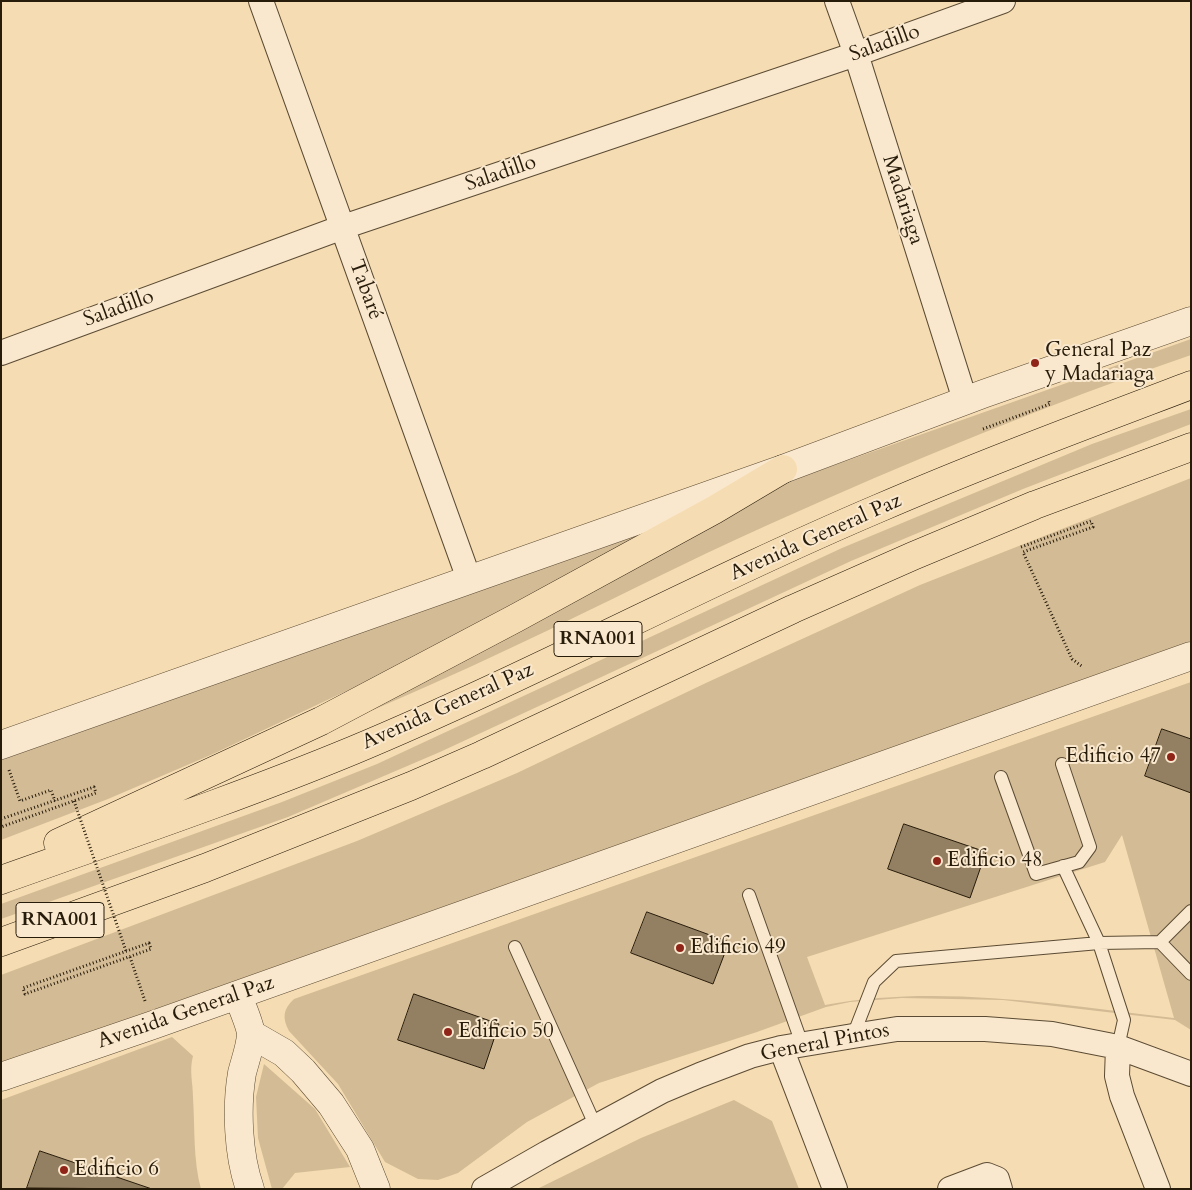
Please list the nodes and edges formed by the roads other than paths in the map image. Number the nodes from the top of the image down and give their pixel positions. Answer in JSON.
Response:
{"nodes":[{"id":1,"x":262,"y":1,"type":"edge"},
{"id":2,"x":837,"y":1,"type":"edge"},
{"id":3,"x":1003,"y":1,"type":"edge"},
{"id":4,"x":856,"y":54,"type":"junction"},
{"id":5,"x":343,"y":227,"type":"junction"},
{"id":6,"x":1191,"y":321,"type":"edge"},
{"id":7,"x":1,"y":353,"type":"edge"},
{"id":8,"x":1191,"y":385,"type":"edge"},
{"id":9,"x":965,"y":400,"type":"junction"},
{"id":10,"x":1191,"y":446,"type":"edge"},
{"id":11,"x":783,"y":469,"type":"junction"},
{"id":12,"x":469,"y":580,"type":"junction"},
{"id":13,"x":1191,"y":656,"type":"edge"},
{"id":14,"x":5,"y":756,"type":"edge"},
{"id":15,"x":1062,"y":764,"type":"dead end"},
{"id":16,"x":1001,"y":777,"type":"dead end"},
{"id":17,"x":1063,"y":866,"type":"junction"},
{"id":18,"x":1,"y":870,"type":"edge"},
{"id":19,"x":1,"y":880,"type":"edge"},
{"id":20,"x":749,"y":895,"type":"dead end"},
{"id":21,"x":1191,"y":911,"type":"edge"},
{"id":22,"x":1,"y":942,"type":"edge"},
{"id":23,"x":1160,"y":942,"type":"junction"},
{"id":24,"x":1099,"y":943,"type":"junction"},
{"id":25,"x":514,"y":947,"type":"dead end"},
{"id":26,"x":1191,"y":974,"type":"edge"},
{"id":27,"x":238,"y":995,"type":"junction"},
{"id":28,"x":251,"y":1034,"type":"junction"},
{"id":29,"x":852,"y":1036,"type":"junction"},
{"id":30,"x":792,"y":1046,"type":"junction"},
{"id":31,"x":1118,"y":1046,"type":"junction"},
{"id":32,"x":1191,"y":1074,"type":"edge"},
{"id":33,"x":1,"y":1077,"type":"edge"},
{"id":34,"x":596,"y":1127,"type":"junction"},
{"id":35,"x":250,"y":1189,"type":"edge"},
{"id":36,"x":376,"y":1189,"type":"edge"},
{"id":37,"x":484,"y":1189,"type":"edge"},
{"id":38,"x":835,"y":1189,"type":"edge"},
{"id":39,"x":950,"y":1189,"type":"edge"},
{"id":40,"x":1000,"y":1189,"type":"edge"},
{"id":41,"x":1158,"y":1189,"type":"edge"}],
"edges":[{"from":1,"to":5,"type":"street","name":"Tabaré"},
{"from":2,"to":4,"type":"street","name":"Madariaga"},
{"from":3,"to":4,"type":"street","name":"Saladillo"},
{"from":4,"to":5,"type":"street","name":"Saladillo"},
{"from":4,"to":9,"type":"street","name":"Madariaga"},
{"from":5,"to":7,"type":"street","name":"Saladillo"},
{"from":5,"to":12,"type":"street","name":"Tabaré"},
{"from":6,"to":9,"type":"street"},
{"from":8,"to":19,"type":"highway","name":"Avenida General Paz","number":"RNA001"},
{"from":9,"to":11,"type":"street"},
{"from":10,"to":22,"type":"highway","number":"RNA001"},
{"from":11,"to":12,"type":"street"},
{"from":11,"to":18,"type":"highway"},
{"from":12,"to":14,"type":"street"},
{"from":13,"to":27,"type":"street","name":"Avenida General Paz"},
{"from":15,"to":17,"type":"lane"},
{"from":16,"to":17,"type":"lane"},
{"from":17,"to":24,"type":"lane"},
{"from":20,"to":30,"type":"lane"},
{"from":21,"to":23,"type":"lane"},
{"from":23,"to":24,"type":"lane"},
{"from":23,"to":26,"type":"lane"},
{"from":24,"to":29,"type":"lane"},
{"from":24,"to":31,"type":"lane"},
{"from":25,"to":34,"type":"lane"},
{"from":27,"to":28,"type":"street"},
{"from":27,"to":33,"type":"street","name":"Avenida General Paz"},
{"from":28,"to":35,"type":"street"},
{"from":28,"to":36,"type":"street"},
{"from":29,"to":30,"type":"street","name":"General Pintos"},
{"from":29,"to":31,"type":"street","name":"General Pintos"},
{"from":30,"to":34,"type":"street","name":"General Pintos"},
{"from":30,"to":38,"type":"street"},
{"from":31,"to":32,"type":"street","name":"General Pintos"},
{"from":31,"to":41,"type":"street"},
{"from":34,"to":37,"type":"street","name":"General Pintos"},
{"from":39,"to":40,"type":"street"}]}
